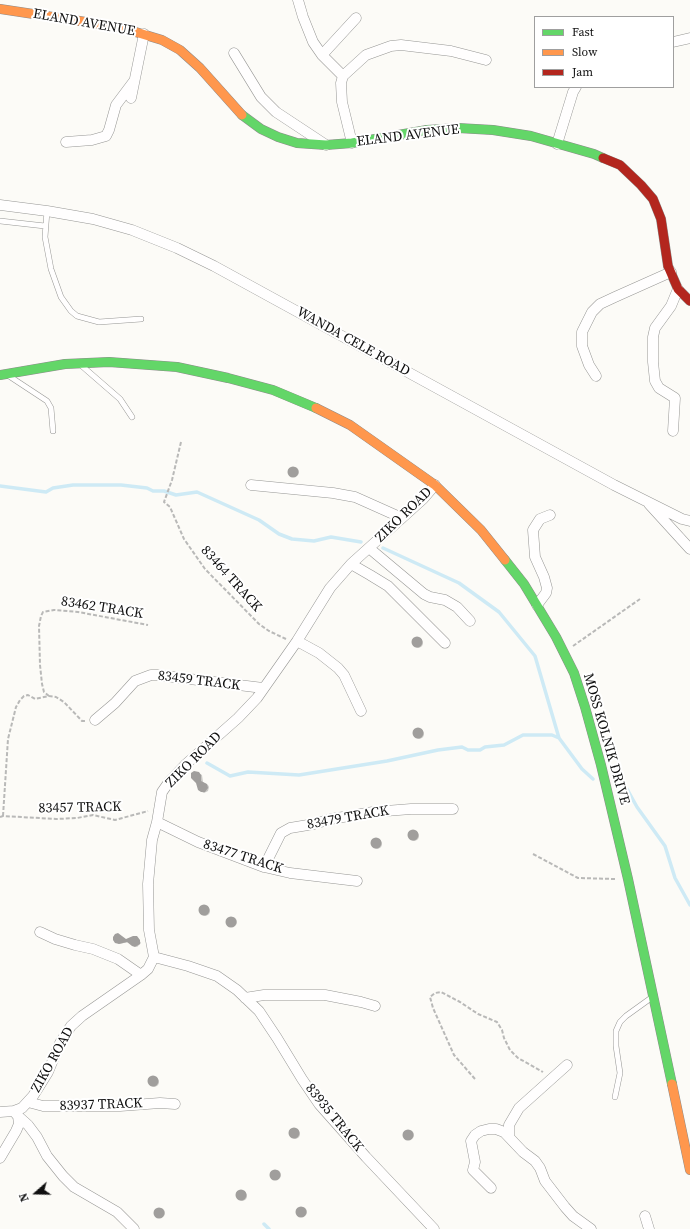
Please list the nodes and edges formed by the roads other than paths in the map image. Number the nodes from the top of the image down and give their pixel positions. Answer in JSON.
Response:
{"nodes":[{"id":1,"x":298,"y":0,"type":"edge"},
{"id":2,"x":0,"y":9,"type":"edge"},
{"id":3,"x":356,"y":18,"type":"dead end"},
{"id":4,"x":144,"y":34,"type":"junction"},
{"id":5,"x":690,"y":38,"type":"edge"},
{"id":6,"x":674,"y":42,"type":"edge"},
{"id":7,"x":234,"y":53,"type":"dead end"},
{"id":8,"x":322,"y":55,"type":"junction"},
{"id":9,"x":486,"y":60,"type":"dead end"},
{"id":10,"x":343,"y":76,"type":"junction"},
{"id":11,"x":134,"y":80,"type":"junction"},
{"id":12,"x":575,"y":88,"type":"edge"},
{"id":13,"x":131,"y":98,"type":"dead end"},
{"id":14,"x":66,"y":142,"type":"dead end"},
{"id":15,"x":352,"y":142,"type":"junction"},
{"id":16,"x":557,"y":144,"type":"junction"},
{"id":17,"x":326,"y":145,"type":"junction"},
{"id":18,"x":0,"y":205,"type":"edge"},
{"id":19,"x":47,"y":211,"type":"junction"},
{"id":20,"x":0,"y":221,"type":"edge"},
{"id":21,"x":45,"y":226,"type":"junction"},
{"id":22,"x":671,"y":272,"type":"junction"},
{"id":23,"x":678,"y":288,"type":"junction"},
{"id":24,"x":690,"y":300,"type":"edge"},
{"id":25,"x":141,"y":319,"type":"dead end"},
{"id":26,"x":79,"y":363,"type":"junction"},
{"id":27,"x":3,"y":375,"type":"edge"},
{"id":28,"x":596,"y":376,"type":"dead end"},
{"id":29,"x":132,"y":417,"type":"dead end"},
{"id":30,"x":53,"y":431,"type":"dead end"},
{"id":31,"x":673,"y":431,"type":"dead end"},
{"id":32,"x":252,"y":485,"type":"dead end"},
{"id":33,"x":435,"y":485,"type":"junction"},
{"id":34,"x":646,"y":501,"type":"junction"},
{"id":35,"x":550,"y":515,"type":"dead end"},
{"id":36,"x":402,"y":518,"type":"junction"},
{"id":37,"x":690,"y":521,"type":"edge"},
{"id":38,"x":369,"y":548,"type":"junction"},
{"id":39,"x":690,"y":549,"type":"edge"},
{"id":40,"x":351,"y":564,"type":"junction"},
{"id":41,"x":537,"y":605,"type":"junction"},
{"id":42,"x":470,"y":621,"type":"dead end"},
{"id":43,"x":297,"y":641,"type":"junction"},
{"id":44,"x":445,"y":643,"type":"dead end"},
{"id":45,"x":263,"y":688,"type":"junction"},
{"id":46,"x":361,"y":711,"type":"dead end"},
{"id":47,"x":95,"y":720,"type":"road end"},
{"id":48,"x":454,"y":809,"type":"dead end"},
{"id":49,"x":158,"y":819,"type":"junction"},
{"id":50,"x":264,"y":867,"type":"junction"},
{"id":51,"x":357,"y":881,"type":"dead end"},
{"id":52,"x":40,"y":932,"type":"dead end"},
{"id":53,"x":154,"y":957,"type":"junction"},
{"id":54,"x":141,"y":975,"type":"junction"},
{"id":55,"x":654,"y":997,"type":"junction"},
{"id":56,"x":245,"y":998,"type":"junction"},
{"id":57,"x":375,"y":1006,"type":"dead end"},
{"id":58,"x":567,"y":1065,"type":"dead end"},
{"id":59,"x":615,"y":1097,"type":"dead end"},
{"id":60,"x":28,"y":1102,"type":"junction"},
{"id":61,"x":175,"y":1104,"type":"dead end"},
{"id":62,"x":0,"y":1112,"type":"edge"},
{"id":63,"x":16,"y":1114,"type":"junction"},
{"id":64,"x":509,"y":1137,"type":"junction"},
{"id":65,"x":0,"y":1158,"type":"edge"},
{"id":66,"x":690,"y":1170,"type":"edge"},
{"id":67,"x":491,"y":1188,"type":"dead end"},
{"id":68,"x":645,"y":1216,"type":"dead end"},
{"id":69,"x":134,"y":1229,"type":"edge"},
{"id":70,"x":434,"y":1229,"type":"edge"},
{"id":71,"x":591,"y":1229,"type":"edge"},
{"id":72,"x":649,"y":1229,"type":"edge"}],
"edges":[{"from":1,"to":8,"type":"street"},
{"from":2,"to":4,"type":"main road","name":"ELAND AVENUE"},
{"from":3,"to":8,"type":"street"},
{"from":4,"to":11,"type":"street","name":"ELAND AVENUE"},
{"from":4,"to":17,"type":"main road","name":"ELAND AVENUE"},
{"from":5,"to":6,"type":"street"},
{"from":7,"to":17,"type":"street"},
{"from":8,"to":10,"type":"street"},
{"from":9,"to":10,"type":"street"},
{"from":10,"to":15,"type":"street"},
{"from":11,"to":13,"type":"street","name":"ELAND AVENUE"},
{"from":11,"to":14,"type":"street"},
{"from":12,"to":16,"type":"street"},
{"from":15,"to":16,"type":"main road","name":"ELAND AVENUE"},
{"from":15,"to":17,"type":"main road","name":"ELAND AVENUE"},
{"from":16,"to":22,"type":"main road","name":"ELAND AVENUE"},
{"from":18,"to":19,"type":"street","name":"WANDA CELE ROAD"},
{"from":19,"to":21,"type":"lane"},
{"from":19,"to":34,"type":"street","name":"WANDA CELE ROAD"},
{"from":20,"to":21,"type":"lane"},
{"from":21,"to":25,"type":"lane"},
{"from":22,"to":23,"type":"main road","name":"ELAND AVENUE"},
{"from":22,"to":28,"type":"street"},
{"from":23,"to":24,"type":"main road","name":"ELAND AVENUE"},
{"from":23,"to":31,"type":"street"},
{"from":26,"to":27,"type":"main road","name":"MOSS KOLNIK DRIVE"},
{"from":26,"to":29,"type":"lane"},
{"from":26,"to":33,"type":"main road","name":"MOSS KOLNIK DRIVE"},
{"from":27,"to":30,"type":"lane"},
{"from":32,"to":36,"type":"street"},
{"from":33,"to":36,"type":"street","name":"ZIKO ROAD"},
{"from":33,"to":41,"type":"main road","name":"MOSS KOLNIK DRIVE"},
{"from":34,"to":37,"type":"street","name":"WANDA CELE ROAD"},
{"from":34,"to":39,"type":"street"},
{"from":35,"to":41,"type":"street"},
{"from":36,"to":38,"type":"street","name":"ZIKO ROAD"},
{"from":38,"to":40,"type":"street","name":"ZIKO ROAD"},
{"from":38,"to":42,"type":"street"},
{"from":40,"to":43,"type":"street","name":"ZIKO ROAD"},
{"from":40,"to":44,"type":"street"},
{"from":41,"to":55,"type":"main road","name":"MOSS KOLNIK DRIVE"},
{"from":43,"to":45,"type":"street","name":"ZIKO ROAD"},
{"from":43,"to":46,"type":"street"},
{"from":45,"to":47,"type":"street","name":"83459 TRACK"},
{"from":45,"to":49,"type":"street","name":"ZIKO ROAD"},
{"from":48,"to":50,"type":"street","name":"83479 TRACK"},
{"from":49,"to":50,"type":"street","name":"83477 TRACK"},
{"from":49,"to":53,"type":"street","name":"ZIKO ROAD"},
{"from":50,"to":51,"type":"street","name":"83477 TRACK"},
{"from":52,"to":54,"type":"street"},
{"from":53,"to":54,"type":"street","name":"ZIKO ROAD"},
{"from":53,"to":56,"type":"street","name":"83935 TRACK"},
{"from":54,"to":60,"type":"street","name":"ZIKO ROAD"},
{"from":55,"to":59,"type":"lane"},
{"from":55,"to":66,"type":"main road","name":"MOSS KOLNIK DRIVE"},
{"from":56,"to":57,"type":"street"},
{"from":56,"to":70,"type":"street","name":"83935 TRACK"},
{"from":58,"to":64,"type":"street"},
{"from":60,"to":61,"type":"street","name":"83937 TRACK"},
{"from":60,"to":63,"type":"street","name":"ZIKO ROAD"},
{"from":62,"to":63,"type":"street","name":"ZIKO ROAD"},
{"from":63,"to":65,"type":"street"},
{"from":63,"to":69,"type":"street"},
{"from":64,"to":67,"type":"street"},
{"from":64,"to":71,"type":"street"},
{"from":68,"to":72,"type":"street"}]}
